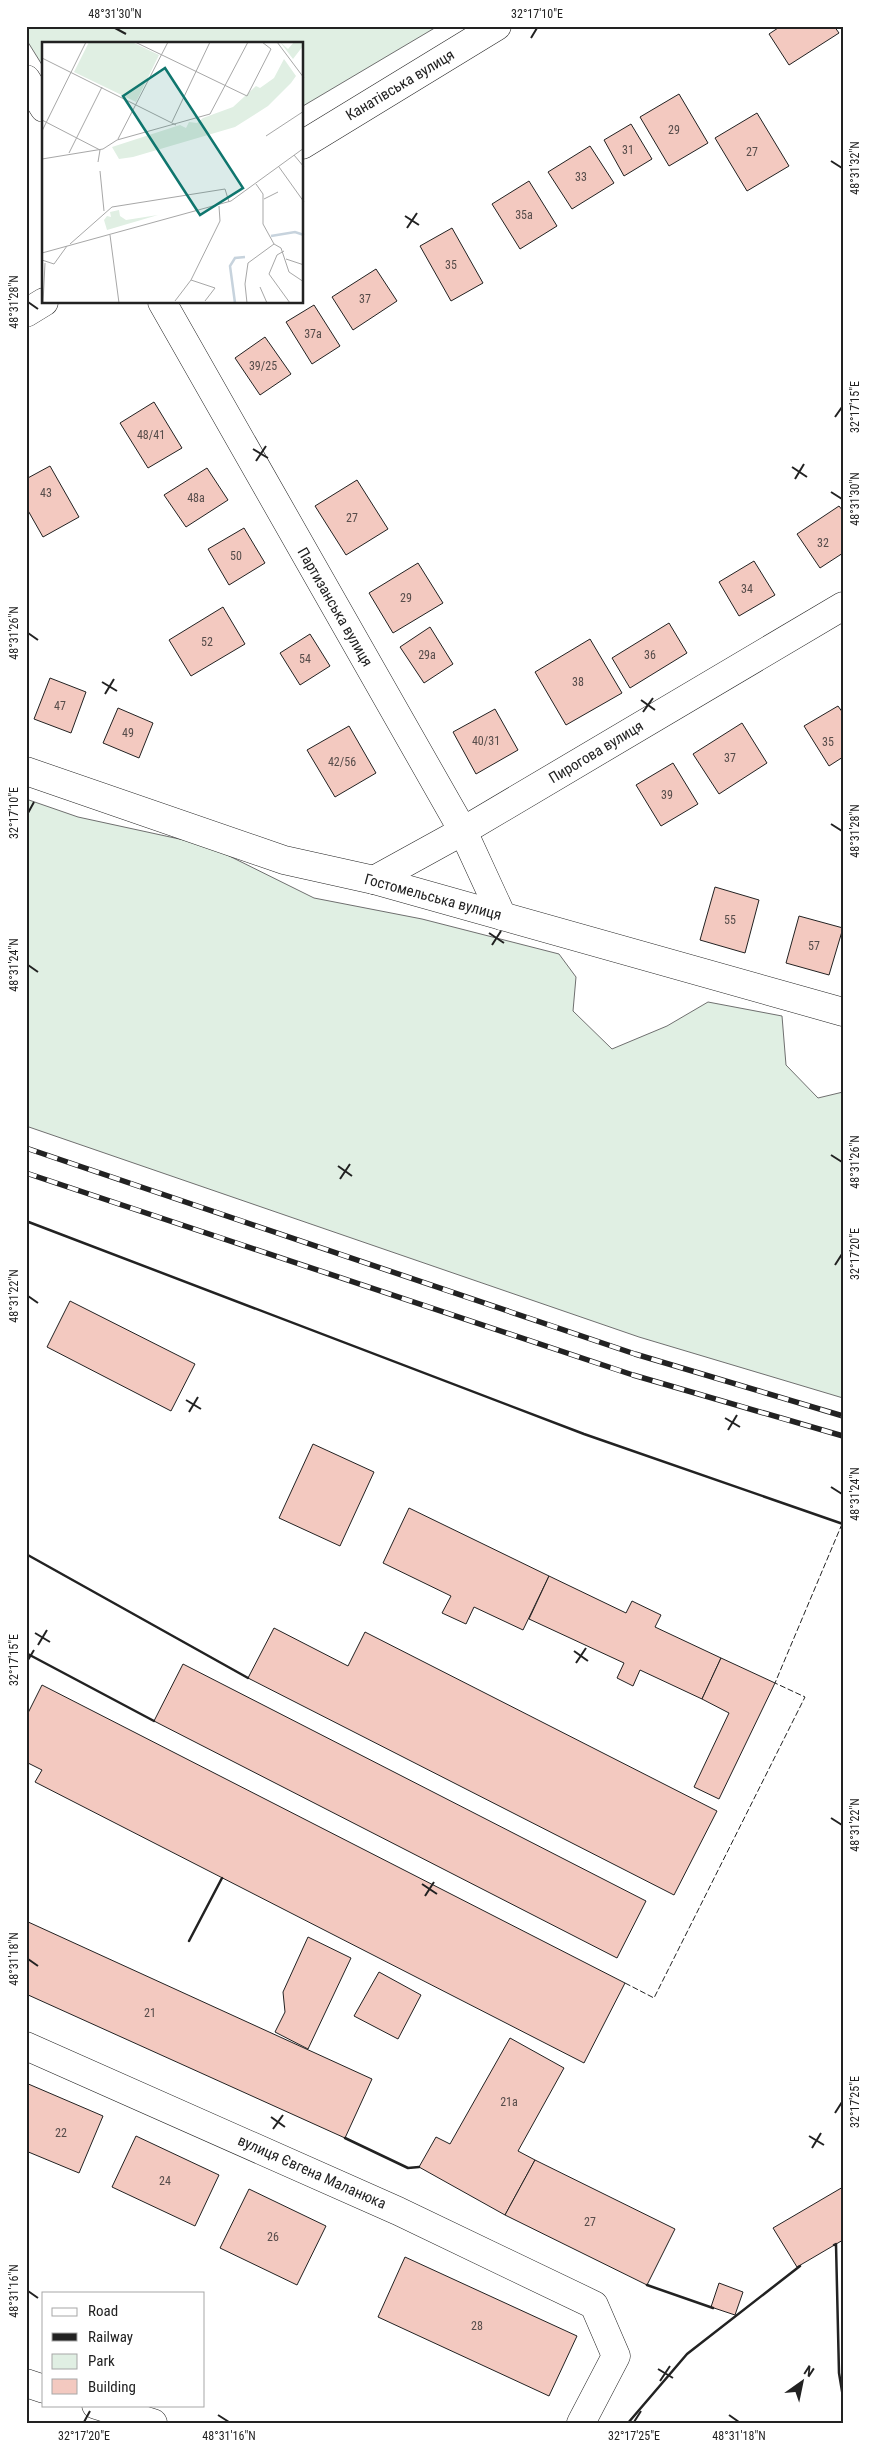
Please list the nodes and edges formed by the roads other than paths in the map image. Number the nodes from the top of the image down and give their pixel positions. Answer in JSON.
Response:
{"nodes":[{"id":1,"x":497,"y":26,"type":"edge"},
{"id":2,"x":26,"y":79,"type":"edge"},
{"id":3,"x":42,"y":105,"type":"edge"},
{"id":4,"x":304,"y":144,"type":"edge"},
{"id":5,"x":42,"y":303,"type":"edge"},
{"id":6,"x":163,"y":304,"type":"edge"},
{"id":7,"x":26,"y":313,"type":"edge"},
{"id":8,"x":843,"y":606,"type":"edge"},
{"id":9,"x":26,"y":771,"type":"edge"},
{"id":10,"x":463,"y":831,"type":"junction"},
{"id":11,"x":374,"y":880,"type":"junction"},
{"id":12,"x":502,"y":916,"type":"junction"},
{"id":13,"x":843,"y":1012,"type":"edge"},
{"id":14,"x":26,"y":2046,"type":"edge"},
{"id":15,"x":26,"y":2383,"type":"edge"},
{"id":16,"x":42,"y":2388,"type":"edge"},
{"id":17,"x":99,"y":2406,"type":"edge"},
{"id":18,"x":152,"y":2423,"type":"edge"},
{"id":19,"x":581,"y":2423,"type":"edge"}],
"edges":[{"from":1,"to":4,"type":"street","name":"Канатівська вулиця"},
{"from":2,"to":3,"type":"street"},
{"from":5,"to":7,"type":"street"},
{"from":6,"to":10,"type":"street","name":"Партизанська вулиця"},
{"from":8,"to":10,"type":"street","name":"Пирогова вулиця"},
{"from":9,"to":11,"type":"street","name":"Гостомельська вулиця"},
{"from":10,"to":11,"type":"street","name":"Пирогова вулиця"},
{"from":10,"to":12,"type":"street","name":"Партизанська вулиця"},
{"from":11,"to":12,"type":"street","name":"Гостомельська вулиця"},
{"from":12,"to":13,"type":"street","name":"Гостомельська вулиця"},
{"from":14,"to":19,"type":"street","name":"вулиця Євгена Маланюка"},
{"from":15,"to":16,"type":"street"},
{"from":17,"to":18,"type":"street"}]}
